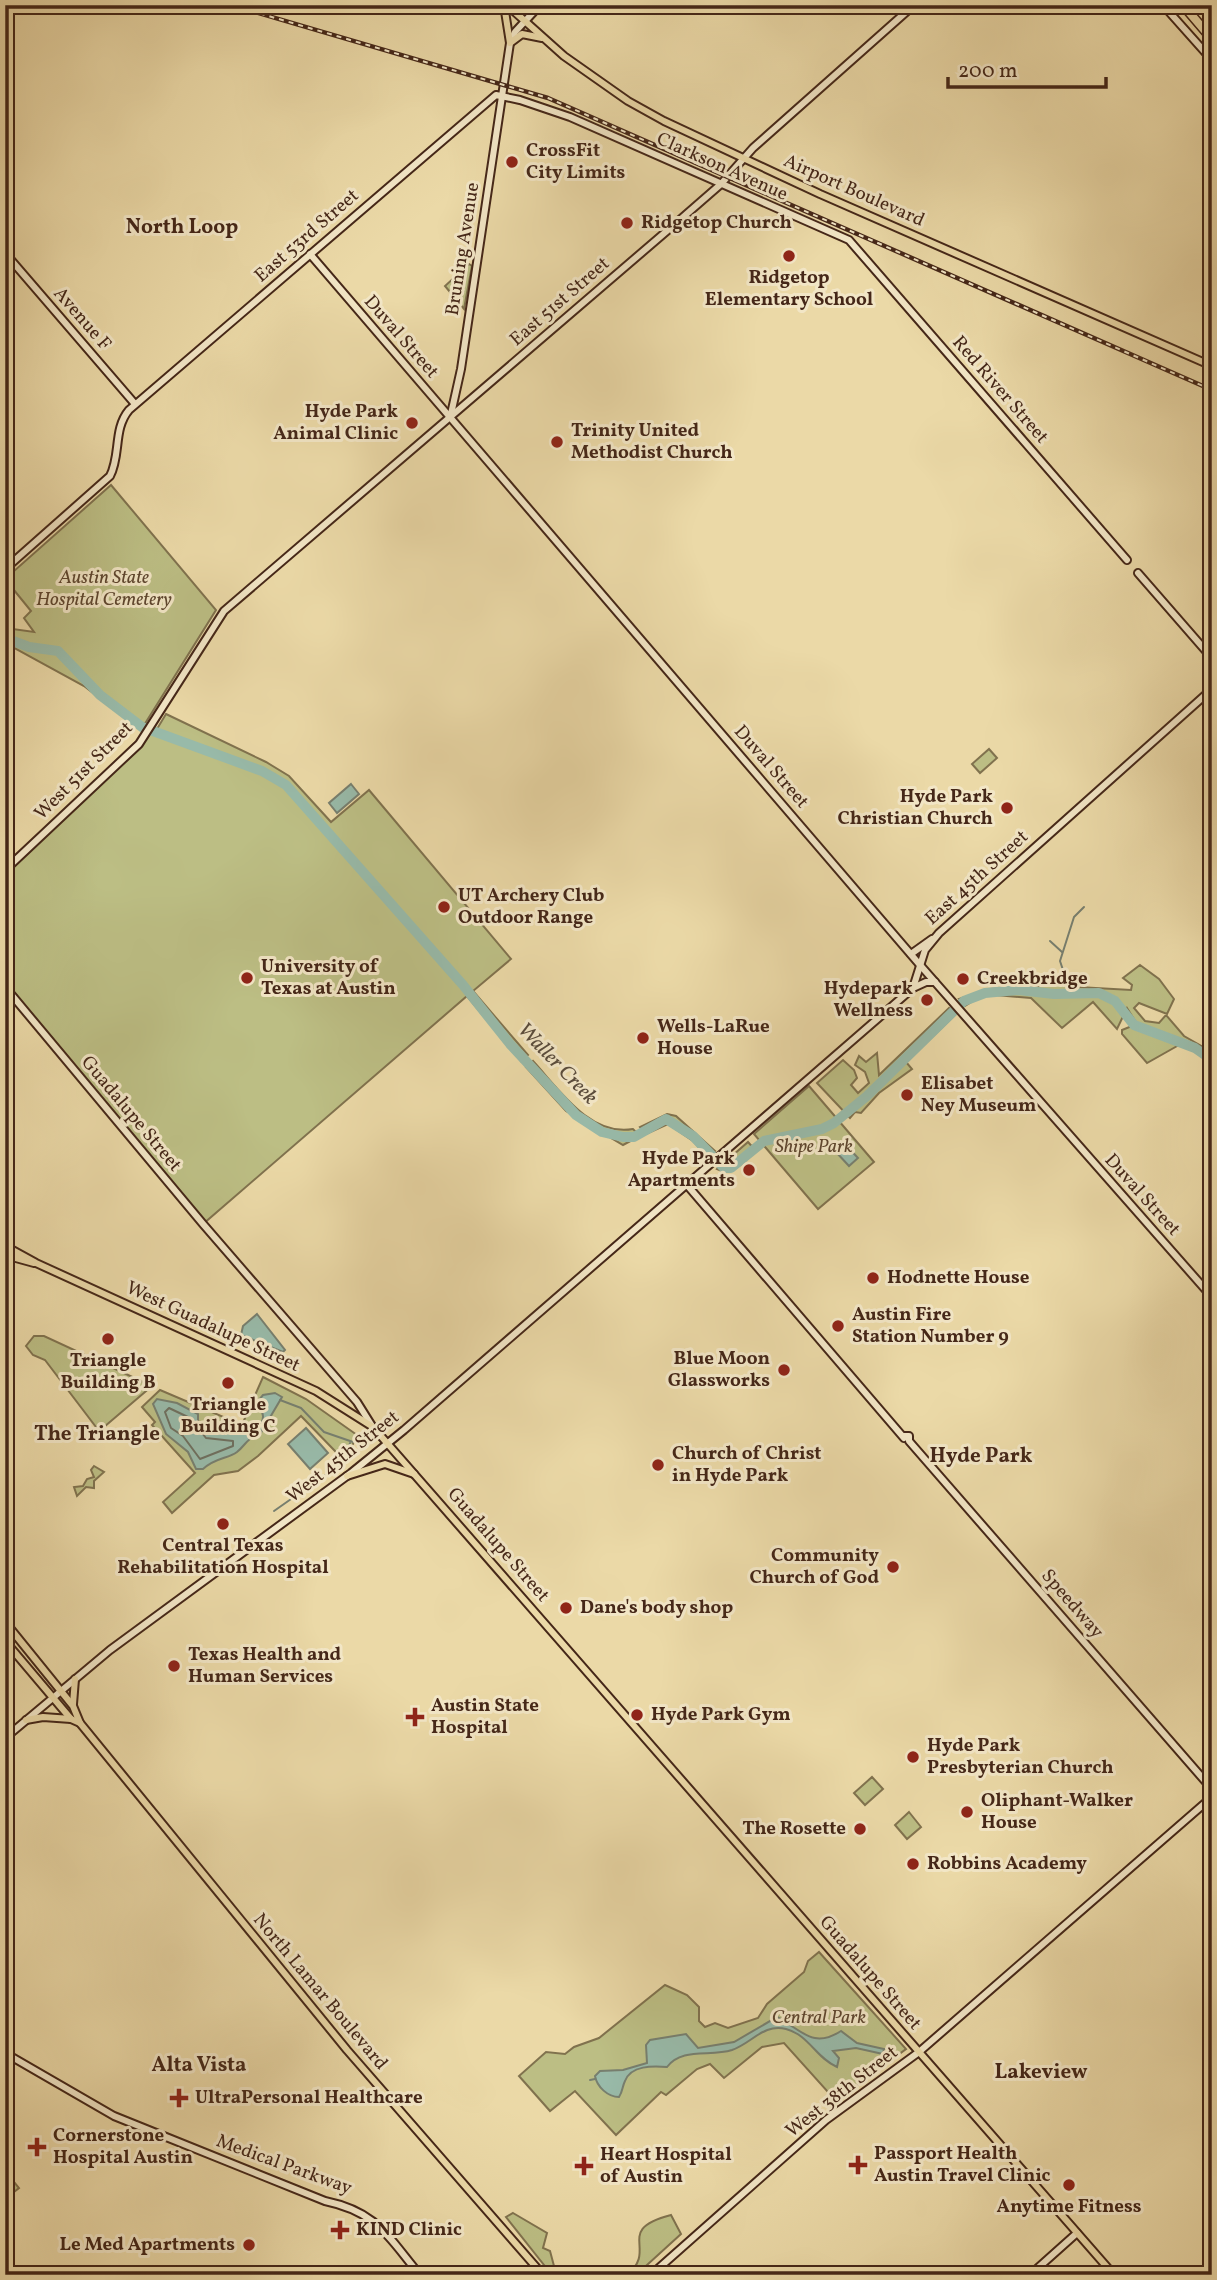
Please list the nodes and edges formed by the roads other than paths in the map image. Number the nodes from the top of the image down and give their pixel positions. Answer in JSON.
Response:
{"nodes":[{"id":1,"x":506,"y":5,"type":"edge"},
{"id":2,"x":540,"y":5,"type":"edge"},
{"id":3,"x":914,"y":5,"type":"edge"},
{"id":4,"x":1163,"y":5,"type":"edge"},
{"id":5,"x":1182,"y":5,"type":"edge"},
{"id":6,"x":1202,"y":5,"type":"edge"},
{"id":7,"x":1212,"y":16,"type":"edge"},
{"id":8,"x":525,"y":22,"type":"junction"},
{"id":9,"x":544,"y":39,"type":"junction"},
{"id":10,"x":1212,"y":39,"type":"edge"},
{"id":11,"x":510,"y":43,"type":"junction"},
{"id":12,"x":1212,"y":60,"type":"edge"},
{"id":13,"x":502,"y":96,"type":"junction"},
{"id":14,"x":743,"y":158,"type":"junction"},
{"id":15,"x":721,"y":184,"type":"junction"},
{"id":16,"x":849,"y":240,"type":"joint"},
{"id":17,"x":5,"y":253,"type":"edge"},
{"id":18,"x":310,"y":254,"type":"junction"},
{"id":19,"x":1212,"y":366,"type":"edge"},
{"id":20,"x":135,"y":404,"type":"junction"},
{"id":21,"x":450,"y":418,"type":"junction"},
{"id":22,"x":1127,"y":560,"type":"dead end"},
{"id":23,"x":5,"y":569,"type":"edge"},
{"id":24,"x":1138,"y":573,"type":"dead end"},
{"id":25,"x":220,"y":616,"type":"joint"},
{"id":26,"x":1212,"y":658,"type":"edge"},
{"id":27,"x":1212,"y":689,"type":"edge"},
{"id":28,"x":5,"y":870,"type":"edge"},
{"id":29,"x":934,"y":938,"type":"junction"},
{"id":30,"x":911,"y":954,"type":"junction"},
{"id":31,"x":920,"y":965,"type":"junction"},
{"id":32,"x":935,"y":982,"type":"junction"},
{"id":33,"x":5,"y":987,"type":"edge"},
{"id":34,"x":913,"y":988,"type":"junction"},
{"id":35,"x":687,"y":1185,"type":"junction"},
{"id":36,"x":5,"y":1245,"type":"edge"},
{"id":37,"x":5,"y":1255,"type":"edge"},
{"id":38,"x":36,"y":1264,"type":"junction"},
{"id":39,"x":1212,"y":1297,"type":"edge"},
{"id":40,"x":373,"y":1427,"type":"junction"},
{"id":41,"x":388,"y":1443,"type":"junction"},
{"id":42,"x":347,"y":1476,"type":"junction"},
{"id":43,"x":418,"y":1476,"type":"junction"},
{"id":44,"x":5,"y":1622,"type":"edge"},
{"id":45,"x":5,"y":1641,"type":"edge"},
{"id":46,"x":75,"y":1679,"type":"junction"},
{"id":47,"x":61,"y":1691,"type":"junction"},
{"id":48,"x":53,"y":1698,"type":"junction"},
{"id":49,"x":73,"y":1706,"type":"junction"},
{"id":50,"x":71,"y":1719,"type":"junction"},
{"id":51,"x":26,"y":1720,"type":"junction"},
{"id":52,"x":80,"y":1723,"type":"junction"},
{"id":53,"x":5,"y":1738,"type":"edge"},
{"id":54,"x":1212,"y":1788,"type":"edge"},
{"id":55,"x":1212,"y":1797,"type":"edge"},
{"id":56,"x":919,"y":2052,"type":"junction"},
{"id":57,"x":5,"y":2053,"type":"edge"},
{"id":58,"x":1077,"y":2233,"type":"junction"},
{"id":59,"x":420,"y":2275,"type":"edge"},
{"id":60,"x":543,"y":2275,"type":"edge"},
{"id":61,"x":651,"y":2275,"type":"edge"},
{"id":62,"x":1030,"y":2275,"type":"edge"},
{"id":63,"x":1114,"y":2275,"type":"edge"}],
"edges":[{"from":1,"to":8,"type":"main road","name":"Airport Boulevard"},
{"from":1,"to":11,"type":"main road"},
{"from":2,"to":8,"type":"street"},
{"from":3,"to":14,"type":"street","name":"East 51st Street"},
{"from":4,"to":12,"type":"street"},
{"from":5,"to":10,"type":"highway"},
{"from":6,"to":7,"type":"highway"},
{"from":8,"to":9,"type":"main road","name":"Airport Boulevard"},
{"from":8,"to":11,"type":"street"},
{"from":9,"to":11,"type":"main road"},
{"from":9,"to":14,"type":"main road","name":"Airport Boulevard"},
{"from":11,"to":13,"type":"street","name":"Bruning Avenue"},
{"from":13,"to":15,"type":"street","name":"Clarkson Avenue"},
{"from":13,"to":18,"type":"street","name":"East 53rd Street"},
{"from":13,"to":21,"type":"street","name":"Bruning Avenue"},
{"from":14,"to":15,"type":"street","name":"East 51st Street"},
{"from":14,"to":19,"type":"main road","name":"Airport Boulevard"},
{"from":15,"to":16,"type":"street","name":"Clarkson Avenue"},
{"from":15,"to":21,"type":"street","name":"East 51st Street"},
{"from":16,"to":22,"type":"street","name":"Red River Street"},
{"from":17,"to":20,"type":"street","name":"Avenue F"},
{"from":18,"to":20,"type":"street","name":"East 53rd Street"},
{"from":18,"to":21,"type":"street","name":"Duval Street"},
{"from":20,"to":23,"type":"street"},
{"from":21,"to":25,"type":"street","name":"East 51st Street"},
{"from":21,"to":30,"type":"street","name":"Duval Street"},
{"from":24,"to":26,"type":"street"},
{"from":25,"to":28,"type":"street","name":"West 51st Street"},
{"from":27,"to":29,"type":"street","name":"East 45th Street"},
{"from":29,"to":30,"type":"street"},
{"from":29,"to":31,"type":"street","name":"East 45th Street"},
{"from":30,"to":31,"type":"street","name":"Duval Street"},
{"from":31,"to":32,"type":"street","name":"Duval Street"},
{"from":31,"to":34,"type":"street","name":"East 45th Street"},
{"from":32,"to":34,"type":"street"},
{"from":32,"to":39,"type":"street","name":"Duval Street"},
{"from":33,"to":40,"type":"street","name":"Guadalupe Street"},
{"from":34,"to":35,"type":"street"},
{"from":35,"to":41,"type":"street","name":"West 45th Street"},
{"from":35,"to":54,"type":"street","name":"Speedway"},
{"from":36,"to":38,"type":"main road","name":"West Guadalupe Street"},
{"from":37,"to":38,"type":"main road","name":"West Guadalupe Street"},
{"from":38,"to":40,"type":"main road","name":"West Guadalupe Street"},
{"from":40,"to":41,"type":"main road","name":"Guadalupe Street"},
{"from":41,"to":42,"type":"street","name":"West 45th Street"},
{"from":41,"to":43,"type":"main road","name":"Guadalupe Street"},
{"from":42,"to":43,"type":"main road"},
{"from":42,"to":46,"type":"street","name":"West 45th Street"},
{"from":43,"to":56,"type":"main road","name":"Guadalupe Street"},
{"from":44,"to":47,"type":"main road","name":"North Lamar Boulevard"},
{"from":45,"to":48,"type":"main road","name":"North Lamar Boulevard"},
{"from":46,"to":47,"type":"street","name":"West 45th Street"},
{"from":46,"to":49,"type":"main road"},
{"from":47,"to":48,"type":"street","name":"West 45th Street"},
{"from":47,"to":49,"type":"main road","name":"North Lamar Boulevard"},
{"from":48,"to":50,"type":"main road","name":"North Lamar Boulevard"},
{"from":48,"to":51,"type":"street","name":"West 45th Street"},
{"from":49,"to":52,"type":"main road","name":"North Lamar Boulevard"},
{"from":50,"to":51,"type":"main road"},
{"from":50,"to":52,"type":"main road","name":"North Lamar Boulevard"},
{"from":51,"to":53,"type":"street","name":"West 45th Street"},
{"from":52,"to":60,"type":"main road","name":"North Lamar Boulevard"},
{"from":55,"to":56,"type":"street","name":"West 38th Street"},
{"from":56,"to":58,"type":"main road","name":"Guadalupe Street"},
{"from":56,"to":61,"type":"street","name":"West 38th Street"},
{"from":57,"to":59,"type":"street","name":"Medical Parkway"},
{"from":58,"to":62,"type":"street"},
{"from":58,"to":63,"type":"main road","name":"Guadalupe Street"}]}
